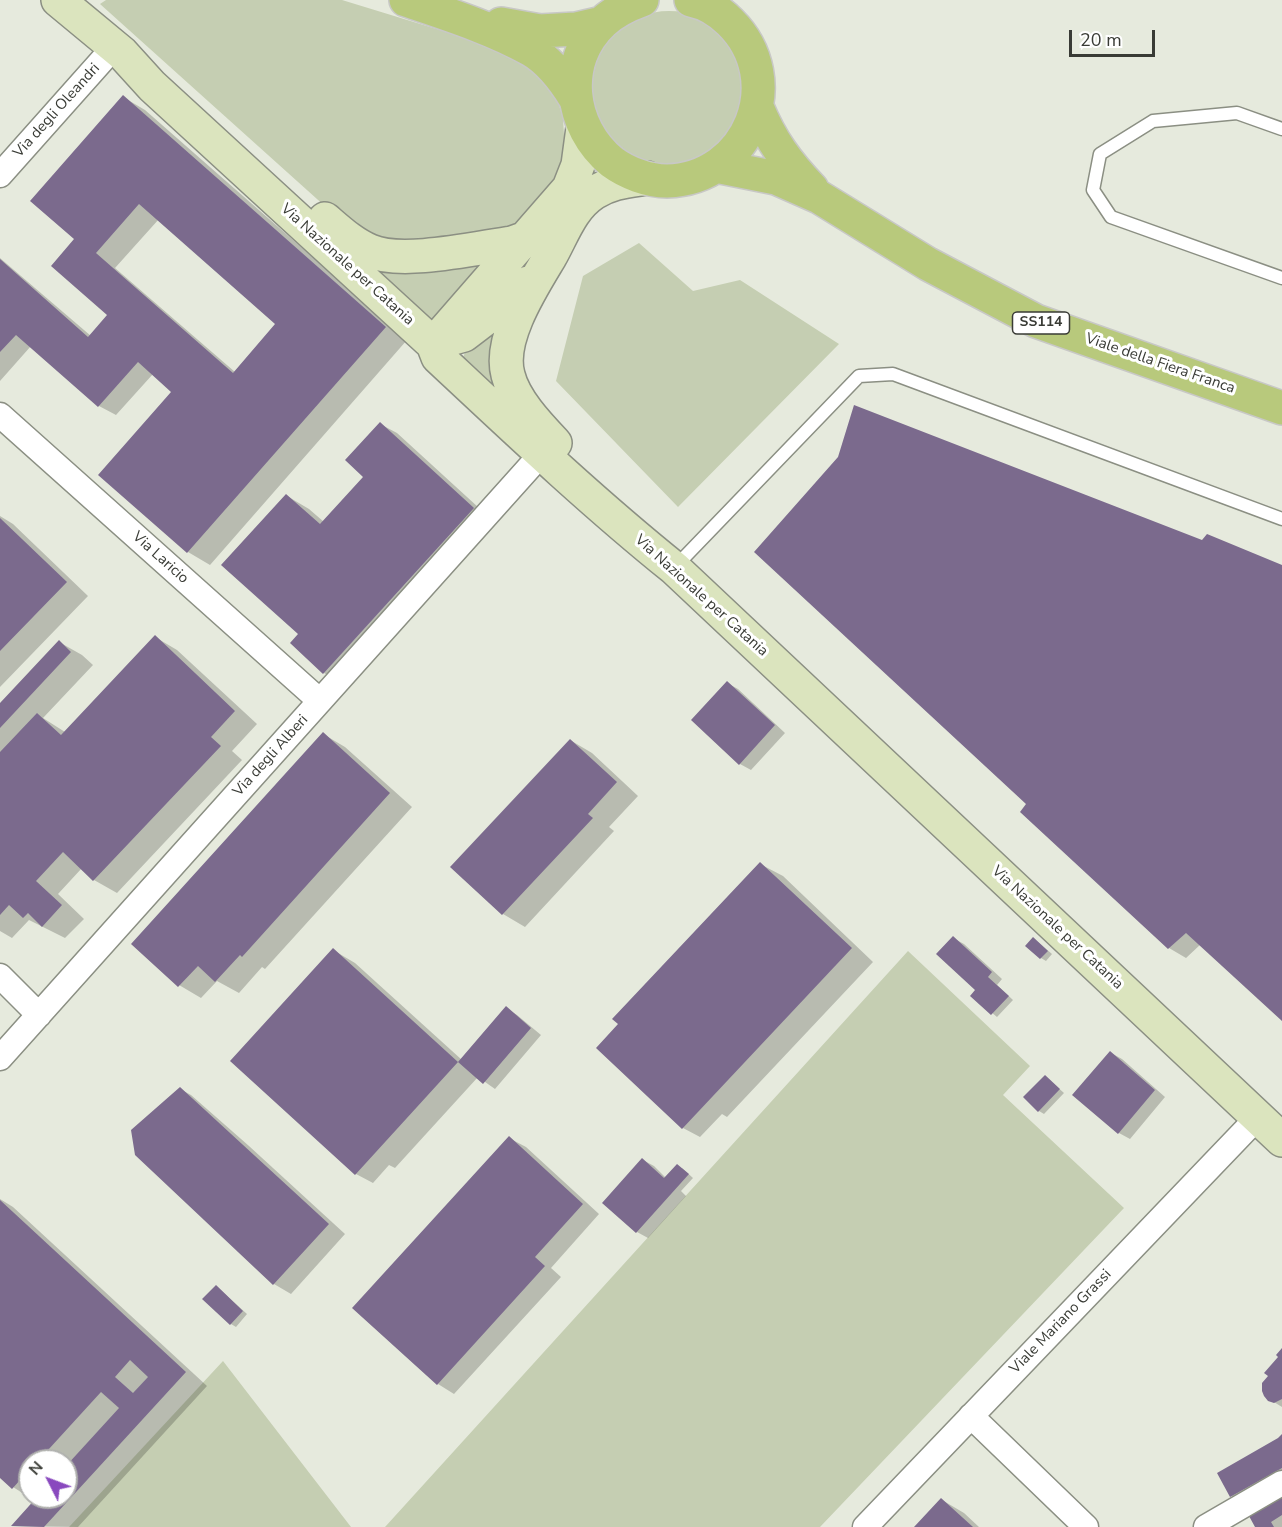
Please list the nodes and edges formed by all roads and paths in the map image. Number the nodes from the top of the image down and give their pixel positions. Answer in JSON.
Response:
{"nodes":[{"id":1,"x":58,"y":0,"type":"edge"},
{"id":2,"x":406,"y":0,"type":"edge"},
{"id":3,"x":642,"y":0,"type":"edge"},
{"id":4,"x":691,"y":0,"type":"edge"},
{"id":5,"x":457,"y":17,"type":"junction"},
{"id":6,"x":602,"y":23,"type":"junction"},
{"id":7,"x":118,"y":50,"type":"junction"},
{"id":8,"x":757,"y":107,"type":"junction"},
{"id":9,"x":579,"y":113,"type":"junction"},
{"id":10,"x":1282,"y":129,"type":"edge"},
{"id":11,"x":716,"y":166,"type":"junction"},
{"id":12,"x":0,"y":175,"type":"edge"},
{"id":13,"x":647,"y":178,"type":"junction"},
{"id":14,"x":819,"y":197,"type":"junction"},
{"id":15,"x":526,"y":238,"type":"junction"},
{"id":16,"x":538,"y":274,"type":"junction"},
{"id":17,"x":1282,"y":278,"type":"edge"},
{"id":18,"x":433,"y":344,"type":"junction"},
{"id":19,"x":1282,"y":408,"type":"edge"},
{"id":20,"x":0,"y":416,"type":"edge"},
{"id":21,"x":547,"y":448,"type":"junction"},
{"id":22,"x":1282,"y":519,"type":"edge"},
{"id":23,"x":674,"y":568,"type":"junction"},
{"id":24,"x":320,"y":701,"type":"junction"},
{"id":25,"x":0,"y":976,"type":"edge"},
{"id":26,"x":39,"y":1015,"type":"junction"},
{"id":27,"x":0,"y":1058,"type":"edge"},
{"id":28,"x":1258,"y":1117,"type":"junction"},
{"id":29,"x":1282,"y":1140,"type":"edge"},
{"id":30,"x":971,"y":1416,"type":"junction"},
{"id":31,"x":1282,"y":1483,"type":"edge"},
{"id":32,"x":864,"y":1527,"type":"edge"},
{"id":33,"x":1086,"y":1527,"type":"edge"},
{"id":34,"x":1206,"y":1527,"type":"edge"}],
"edges":[{"from":1,"to":7,"type":"main road"},
{"from":2,"to":5,"type":"main road"},
{"from":3,"to":6,"type":"main road"},
{"from":4,"to":8,"type":"main road"},
{"from":5,"to":6,"type":"main road"},
{"from":5,"to":9,"type":"main road"},
{"from":6,"to":9,"type":"main road"},
{"from":7,"to":12,"type":"street","name":"Via degli Oleandri"},
{"from":7,"to":15,"type":"main road"},
{"from":7,"to":18,"type":"main road","name":"Via Nazionale per Catania"},
{"from":8,"to":11,"type":"main road"},
{"from":8,"to":14,"type":"main road"},
{"from":9,"to":13,"type":"main road"},
{"from":9,"to":15,"type":"main road"},
{"from":10,"to":17,"type":"lane"},
{"from":11,"to":13,"type":"main road"},
{"from":11,"to":14,"type":"main road"},
{"from":13,"to":16,"type":"main road"},
{"from":14,"to":19,"type":"main road","name":"Viale della Fiera Franca","number":"SS114"},
{"from":15,"to":18,"type":"main road"},
{"from":16,"to":18,"type":"main road"},
{"from":16,"to":21,"type":"main road"},
{"from":18,"to":21,"type":"main road","name":"Via Nazionale per Catania"},
{"from":20,"to":24,"type":"street","name":"Via Laricio"},
{"from":21,"to":23,"type":"main road","name":"Via Nazionale per Catania"},
{"from":21,"to":24,"type":"street","name":"Via degli Alberi"},
{"from":22,"to":23,"type":"lane"},
{"from":23,"to":28,"type":"main road","name":"Via Nazionale per Catania"},
{"from":24,"to":26,"type":"street","name":"Via degli Alberi"},
{"from":25,"to":26,"type":"street"},
{"from":26,"to":27,"type":"street","name":"Via degli Alberi"},
{"from":28,"to":29,"type":"main road","name":"Via Nazionale per Catania"},
{"from":28,"to":30,"type":"street","name":"Viale Mariano Grassi"},
{"from":30,"to":32,"type":"street","name":"Viale Mariano Grassi"},
{"from":30,"to":33,"type":"street"},
{"from":31,"to":34,"type":"street"}]}
